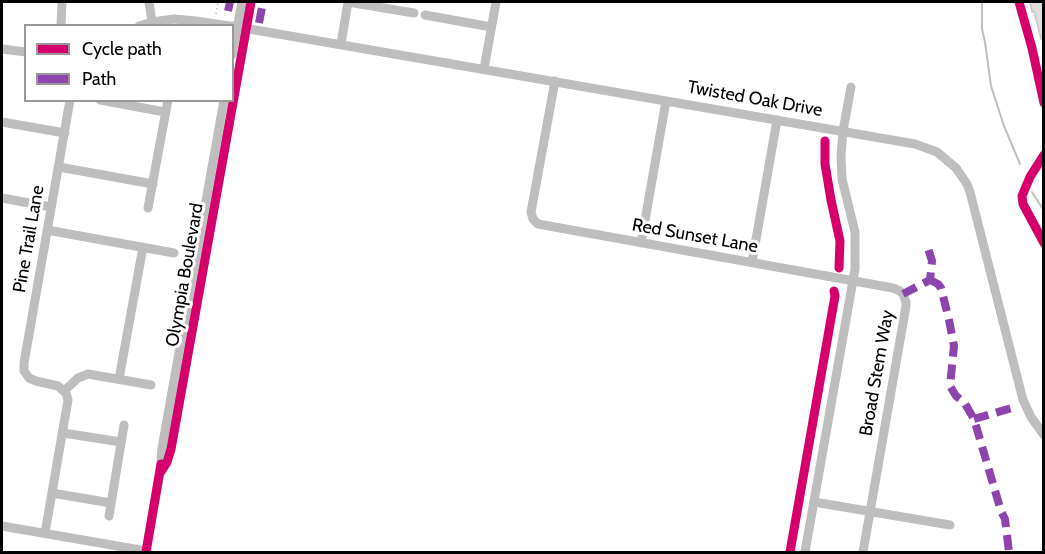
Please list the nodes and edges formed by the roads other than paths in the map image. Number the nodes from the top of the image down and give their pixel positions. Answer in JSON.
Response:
{"nodes":[{"id":1,"x":62,"y":2,"type":"edge"},
{"id":2,"x":149,"y":2,"type":"edge"},
{"id":3,"x":242,"y":2,"type":"edge"},
{"id":4,"x":251,"y":2,"type":"edge"},
{"id":5,"x":348,"y":2,"type":"edge"},
{"id":6,"x":496,"y":2,"type":"edge"},
{"id":7,"x":414,"y":13,"type":"dead end"},
{"id":8,"x":425,"y":15,"type":"dead end"},
{"id":9,"x":152,"y":22,"type":"junction"},
{"id":10,"x":61,"y":24,"type":"edge"},
{"id":11,"x":146,"y":24,"type":"edge"},
{"id":12,"x":214,"y":24,"type":"edge"},
{"id":13,"x":236,"y":27,"type":"edge"},
{"id":14,"x":491,"y":27,"type":"junction"},
{"id":15,"x":341,"y":44,"type":"junction"},
{"id":16,"x":2,"y":49,"type":"edge"},
{"id":17,"x":24,"y":52,"type":"edge"},
{"id":18,"x":484,"y":69,"type":"junction"},
{"id":19,"x":555,"y":81,"type":"junction"},
{"id":20,"x":850,"y":87,"type":"dead end"},
{"id":21,"x":666,"y":101,"type":"junction"},
{"id":22,"x":70,"y":102,"type":"edge"},
{"id":23,"x":111,"y":102,"type":"edge"},
{"id":24,"x":168,"y":102,"type":"edge"},
{"id":25,"x":224,"y":102,"type":"edge"},
{"id":26,"x":224,"y":102,"type":"edge"},
{"id":27,"x":165,"y":112,"type":"junction"},
{"id":28,"x":777,"y":120,"type":"junction"},
{"id":29,"x":2,"y":122,"type":"edge"},
{"id":30,"x":843,"y":131,"type":"junction"},
{"id":31,"x":65,"y":133,"type":"junction"},
{"id":32,"x":58,"y":167,"type":"junction"},
{"id":33,"x":153,"y":184,"type":"junction"},
{"id":34,"x":2,"y":198,"type":"edge"},
{"id":35,"x":51,"y":207,"type":"junction"},
{"id":36,"x":148,"y":208,"type":"dead end"},
{"id":37,"x":47,"y":230,"type":"junction"},
{"id":38,"x":641,"y":243,"type":"junction"},
{"id":39,"x":143,"y":247,"type":"junction"},
{"id":40,"x":174,"y":253,"type":"dead end"},
{"id":41,"x":752,"y":262,"type":"junction"},
{"id":42,"x":853,"y":281,"type":"junction"},
{"id":43,"x":119,"y":379,"type":"junction"},
{"id":44,"x":151,"y":385,"type":"dead end"},
{"id":45,"x":64,"y":391,"type":"junction"},
{"id":46,"x":124,"y":425,"type":"dead end"},
{"id":47,"x":63,"y":433,"type":"junction"},
{"id":48,"x":1044,"y":435,"type":"edge"},
{"id":49,"x":121,"y":442,"type":"junction"},
{"id":50,"x":160,"y":473,"type":"junction"},
{"id":51,"x":52,"y":492,"type":"junction"},
{"id":52,"x":814,"y":502,"type":"junction"},
{"id":53,"x":111,"y":503,"type":"junction"},
{"id":54,"x":870,"y":511,"type":"junction"},
{"id":55,"x":109,"y":516,"type":"dead end"},
{"id":56,"x":950,"y":525,"type":"dead end"},
{"id":57,"x":2,"y":526,"type":"edge"},
{"id":58,"x":45,"y":533,"type":"junction"},
{"id":59,"x":146,"y":552,"type":"edge"},
{"id":60,"x":805,"y":552,"type":"edge"},
{"id":61,"x":863,"y":552,"type":"edge"}],
"edges":[{"from":1,"to":10,"type":"street"},
{"from":2,"to":9,"type":"street"},
{"from":3,"to":13,"type":"street","name":"Olympia Boulevard"},
{"from":4,"to":13,"type":"street","name":"Olympia Boulevard"},
{"from":5,"to":7,"type":"street"},
{"from":5,"to":15,"type":"street"},
{"from":6,"to":14,"type":"street"},
{"from":8,"to":14,"type":"street"},
{"from":9,"to":11,"type":"street","name":"Twisted Oak Drive"},
{"from":9,"to":12,"type":"street","name":"Twisted Oak Drive"},
{"from":13,"to":15,"type":"street","name":"Twisted Oak Drive"},
{"from":14,"to":18,"type":"street"},
{"from":15,"to":18,"type":"street","name":"Twisted Oak Drive"},
{"from":16,"to":17,"type":"street"},
{"from":18,"to":19,"type":"street","name":"Twisted Oak Drive"},
{"from":19,"to":21,"type":"street","name":"Twisted Oak Drive"},
{"from":19,"to":38,"type":"street","name":"Red Sunset Lane"},
{"from":20,"to":30,"type":"street"},
{"from":21,"to":28,"type":"street","name":"Twisted Oak Drive"},
{"from":21,"to":38,"type":"street"},
{"from":22,"to":31,"type":"street","name":"Pine Trail Lane"},
{"from":23,"to":27,"type":"street"},
{"from":24,"to":27,"type":"street"},
{"from":25,"to":50,"type":"street","name":"Olympia Boulevard"},
{"from":26,"to":50,"type":"street","name":"Olympia Boulevard"},
{"from":27,"to":33,"type":"street"},
{"from":28,"to":30,"type":"street","name":"Twisted Oak Drive"},
{"from":28,"to":41,"type":"street"},
{"from":29,"to":31,"type":"street"},
{"from":30,"to":42,"type":"street"},
{"from":30,"to":48,"type":"street","name":"Twisted Oak Drive"},
{"from":31,"to":32,"type":"street","name":"Pine Trail Lane"},
{"from":32,"to":33,"type":"street"},
{"from":32,"to":35,"type":"street","name":"Pine Trail Lane"},
{"from":33,"to":36,"type":"street"},
{"from":34,"to":35,"type":"street"},
{"from":35,"to":37,"type":"street","name":"Pine Trail Lane"},
{"from":37,"to":39,"type":"street"},
{"from":37,"to":45,"type":"street","name":"Pine Trail Lane"},
{"from":38,"to":41,"type":"street","name":"Red Sunset Lane"},
{"from":39,"to":40,"type":"street"},
{"from":39,"to":43,"type":"street"},
{"from":41,"to":42,"type":"street","name":"Red Sunset Lane"},
{"from":42,"to":52,"type":"street"},
{"from":42,"to":54,"type":"street","name":"Broad Stem Way"},
{"from":43,"to":44,"type":"street"},
{"from":43,"to":45,"type":"street"},
{"from":45,"to":47,"type":"street"},
{"from":46,"to":49,"type":"street"},
{"from":47,"to":49,"type":"street"},
{"from":47,"to":51,"type":"street"},
{"from":49,"to":53,"type":"street"},
{"from":50,"to":59,"type":"street","name":"Olympia Boulevard"},
{"from":51,"to":53,"type":"street"},
{"from":51,"to":58,"type":"street"},
{"from":52,"to":54,"type":"street"},
{"from":52,"to":60,"type":"street"},
{"from":53,"to":55,"type":"street"},
{"from":54,"to":56,"type":"street"},
{"from":54,"to":61,"type":"street","name":"Broad Stem Way"},
{"from":57,"to":58,"type":"street"},
{"from":58,"to":59,"type":"street"}]}
